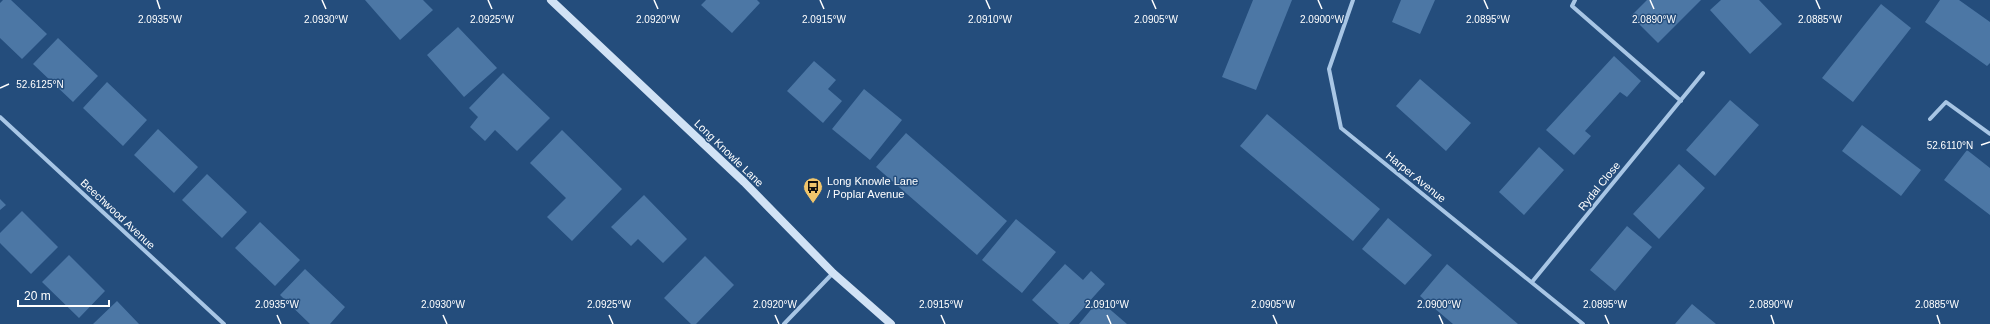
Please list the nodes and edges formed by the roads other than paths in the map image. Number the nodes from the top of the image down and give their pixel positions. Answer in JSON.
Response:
{"nodes":[{"id":1,"x":550,"y":0,"type":"edge"},
{"id":2,"x":1353,"y":0,"type":"edge"},
{"id":3,"x":1575,"y":0,"type":"edge"},
{"id":4,"x":1703,"y":73,"type":"dead end"},
{"id":5,"x":1681,"y":101,"type":"junction"},
{"id":6,"x":0,"y":117,"type":"edge"},
{"id":7,"x":1930,"y":119,"type":"dead end"},
{"id":8,"x":1990,"y":134,"type":"edge"},
{"id":9,"x":833,"y":273,"type":"junction"},
{"id":10,"x":1532,"y":282,"type":"junction"},
{"id":11,"x":224,"y":324,"type":"edge"},
{"id":12,"x":784,"y":324,"type":"edge"},
{"id":13,"x":891,"y":324,"type":"edge"},
{"id":14,"x":1583,"y":324,"type":"edge"}],
"edges":[{"from":1,"to":9,"type":"main road","name":"Long Knowle Lane"},
{"from":2,"to":10,"type":"street","name":"Harper Avenue"},
{"from":3,"to":5,"type":"street"},
{"from":4,"to":5,"type":"street","name":"Rydal Close"},
{"from":5,"to":10,"type":"street","name":"Rydal Close"},
{"from":6,"to":11,"type":"street","name":"Beechwood Avenue"},
{"from":7,"to":8,"type":"street"},
{"from":9,"to":12,"type":"street"},
{"from":9,"to":13,"type":"main road","name":"Long Knowle Lane"},
{"from":10,"to":14,"type":"street","name":"Harper Avenue"}]}
